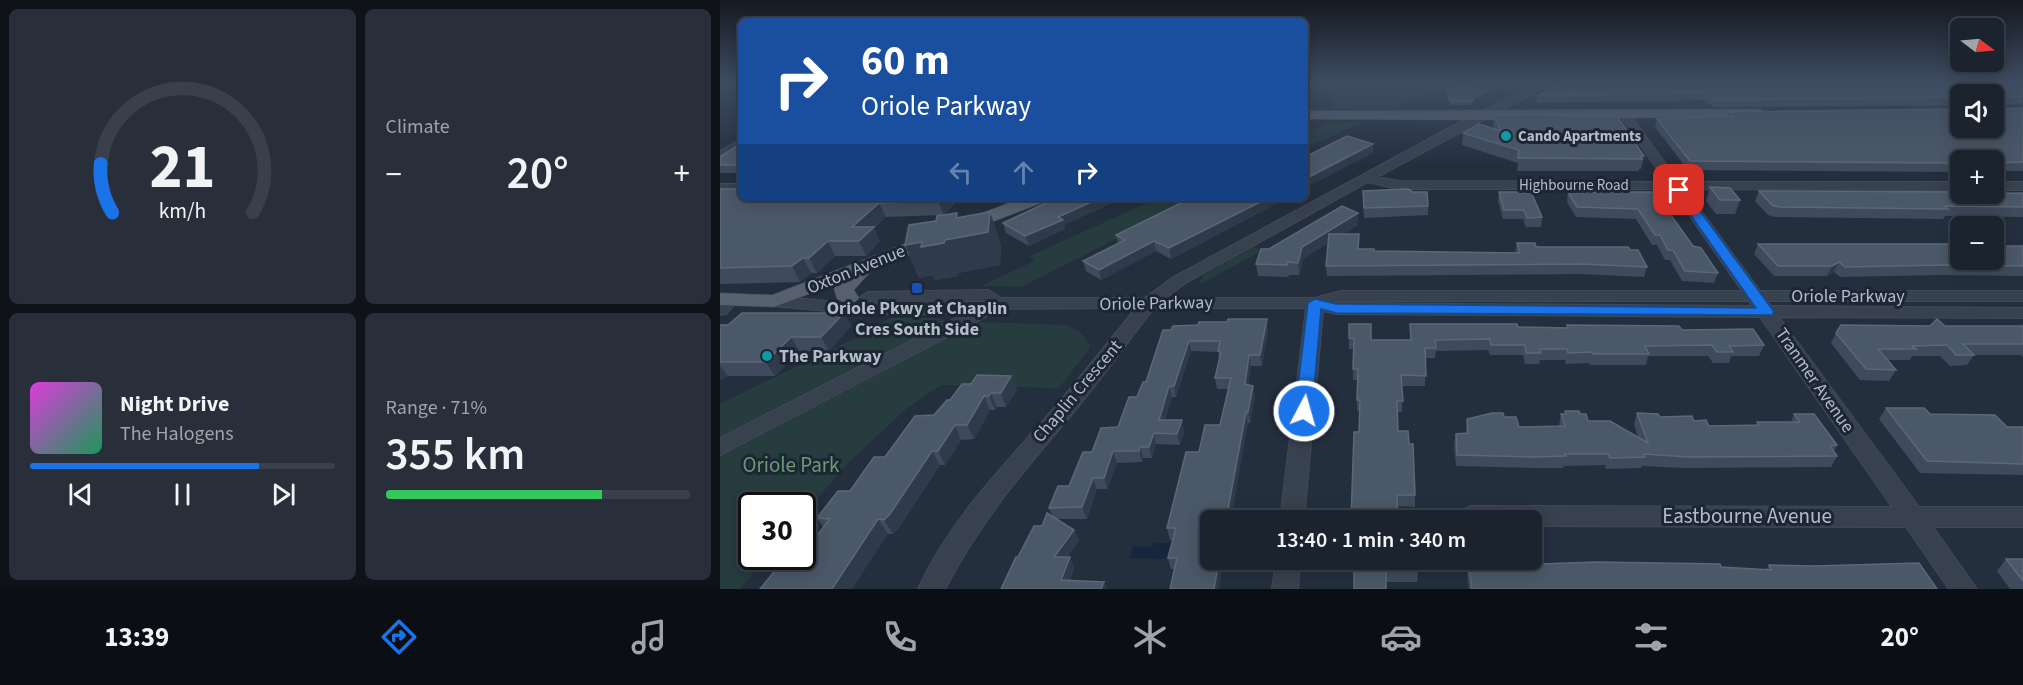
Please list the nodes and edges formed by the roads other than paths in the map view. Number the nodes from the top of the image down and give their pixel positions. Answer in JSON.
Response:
{"nodes":[{"id":1,"x":1496,"y":109,"type":"edge"},
{"id":2,"x":1775,"y":112,"type":"edge"},
{"id":3,"x":1624,"y":114,"type":"junction"},
{"id":4,"x":1308,"y":115,"type":"edge"},
{"id":5,"x":1483,"y":116,"type":"junction"},
{"id":6,"x":738,"y":145,"type":"edge"},
{"id":7,"x":720,"y":156,"type":"edge"},
{"id":8,"x":1369,"y":178,"type":"junction"},
{"id":9,"x":1675,"y":185,"type":"junction"},
{"id":10,"x":1950,"y":186,"type":"edge"},
{"id":11,"x":2004,"y":186,"type":"edge"},
{"id":12,"x":2023,"y":186,"type":"edge"},
{"id":13,"x":720,"y":188,"type":"edge"},
{"id":14,"x":738,"y":188,"type":"edge"},
{"id":15,"x":1029,"y":201,"type":"edge"},
{"id":16,"x":878,"y":260,"type":"junction"},
{"id":17,"x":2023,"y":296,"type":"edge"},
{"id":18,"x":848,"y":298,"type":"junction"},
{"id":19,"x":774,"y":301,"type":"junction"},
{"id":20,"x":799,"y":302,"type":"junction"},
{"id":21,"x":724,"y":303,"type":"edge"},
{"id":22,"x":997,"y":303,"type":"junction"},
{"id":23,"x":1149,"y":303,"type":"junction"},
{"id":24,"x":1315,"y":303,"type":"junction"},
{"id":25,"x":1761,"y":304,"type":"junction"},
{"id":26,"x":2023,"y":312,"type":"edge"},
{"id":27,"x":720,"y":447,"type":"edge"},
{"id":28,"x":1293,"y":510,"type":"edge"},
{"id":29,"x":1542,"y":516,"type":"edge"},
{"id":30,"x":1911,"y":516,"type":"junction"},
{"id":31,"x":2023,"y":517,"type":"edge"},
{"id":32,"x":1287,"y":570,"type":"edge"},
{"id":33,"x":931,"y":589,"type":"edge"},
{"id":34,"x":1285,"y":589,"type":"edge"},
{"id":35,"x":1964,"y":589,"type":"edge"}],
"edges":[{"from":1,"to":5,"type":"street","name":"Chaplin Crescent"},
{"from":2,"to":3,"type":"main road"},
{"from":3,"to":5,"type":"main road"},
{"from":3,"to":9,"type":"street","name":"Tranmer Avenue"},
{"from":4,"to":5,"type":"main road"},
{"from":5,"to":8,"type":"street","name":"Chaplin Crescent"},
{"from":6,"to":7,"type":"street"},
{"from":8,"to":9,"type":"street","name":"Highbourne Road"},
{"from":8,"to":23,"type":"street","name":"Chaplin Crescent"},
{"from":9,"to":10,"type":"street","name":"Highbourne Road"},
{"from":9,"to":25,"type":"street","name":"Tranmer Avenue"},
{"from":11,"to":12,"type":"street"},
{"from":13,"to":14,"type":"street"},
{"from":15,"to":16,"type":"main road","name":"Oxton Avenue"},
{"from":16,"to":18,"type":"main road"},
{"from":16,"to":19,"type":"main road","name":"Oxton Avenue"},
{"from":17,"to":25,"type":"street","name":"Oriole Parkway"},
{"from":18,"to":20,"type":"street","name":"Oriole Parkway"},
{"from":18,"to":22,"type":"street","name":"Oriole Parkway"},
{"from":19,"to":20,"type":"street","name":"Oriole Parkway"},
{"from":19,"to":21,"type":"main road","name":"Oriole Parkway"},
{"from":20,"to":22,"type":"street","name":"Oriole Parkway"},
{"from":22,"to":23,"type":"street","name":"Oriole Parkway"},
{"from":22,"to":27,"type":"street"},
{"from":23,"to":24,"type":"street","name":"Oriole Parkway"},
{"from":23,"to":33,"type":"street","name":"Chaplin Crescent"},
{"from":24,"to":25,"type":"street","name":"Oriole Parkway"},
{"from":24,"to":28,"type":"street"},
{"from":25,"to":26,"type":"street","name":"Oriole Parkway"},
{"from":25,"to":30,"type":"street","name":"Tranmer Avenue"},
{"from":29,"to":30,"type":"street","name":"Eastbourne Avenue"},
{"from":30,"to":31,"type":"street","name":"Eastbourne Avenue"},
{"from":30,"to":35,"type":"street","name":"Tranmer Avenue"},
{"from":32,"to":34,"type":"street"}]}
